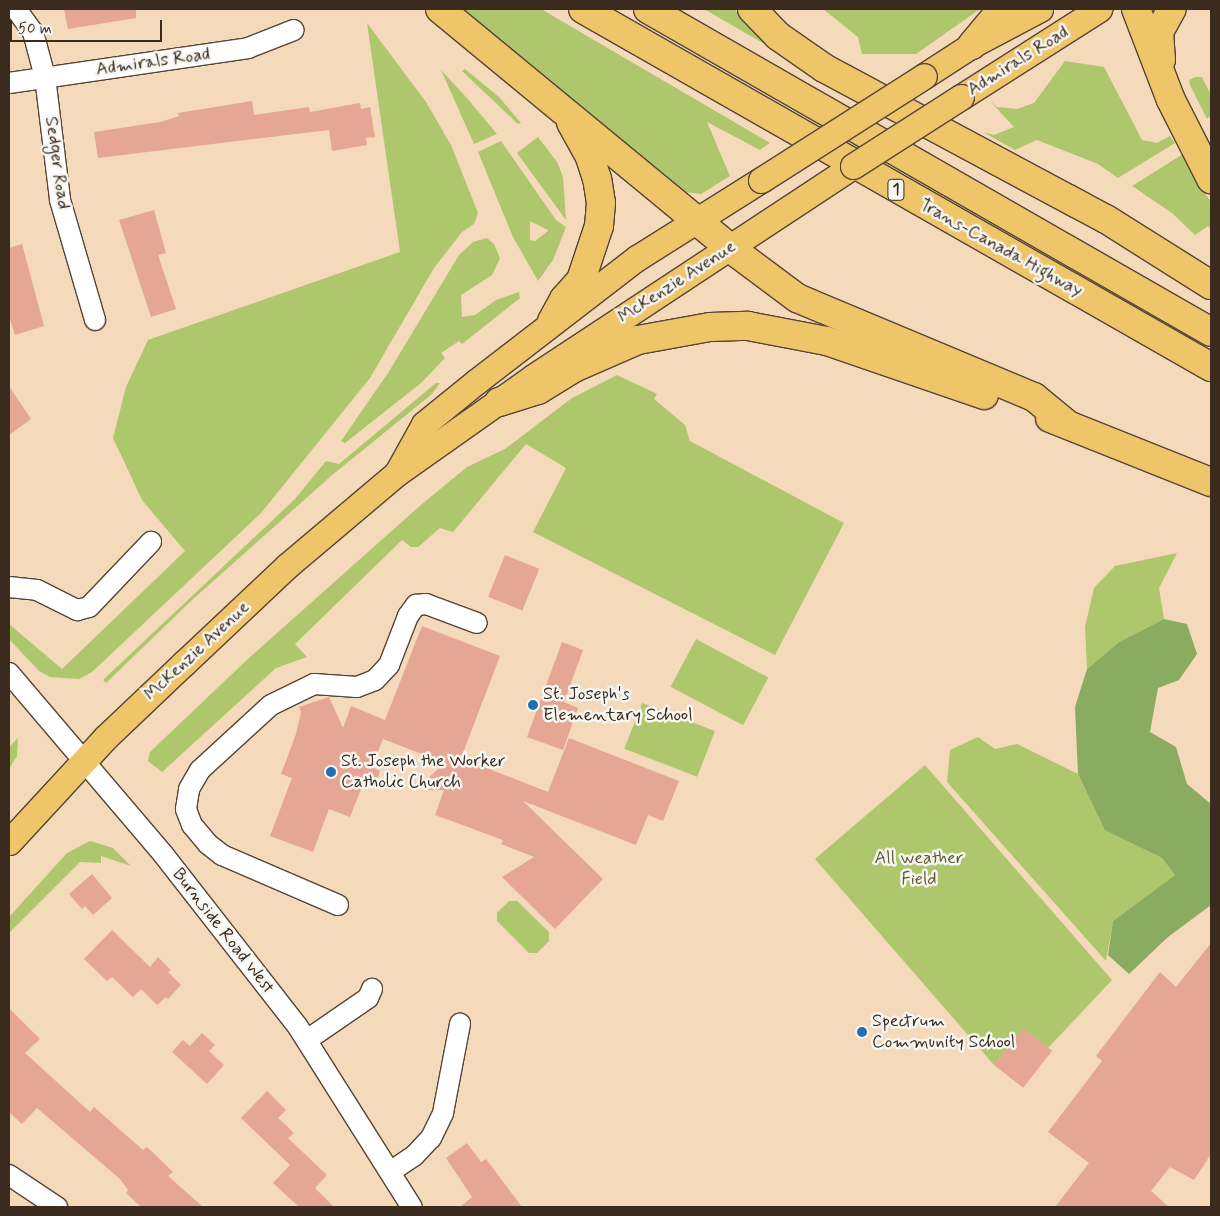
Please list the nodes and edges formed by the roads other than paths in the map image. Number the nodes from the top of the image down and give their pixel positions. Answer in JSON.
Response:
{"nodes":[{"id":1,"x":16,"y":9,"type":"edge"},
{"id":2,"x":440,"y":9,"type":"edge"},
{"id":3,"x":583,"y":9,"type":"edge"},
{"id":4,"x":648,"y":9,"type":"edge"},
{"id":5,"x":752,"y":9,"type":"edge"},
{"id":6,"x":1002,"y":9,"type":"edge"},
{"id":7,"x":1040,"y":9,"type":"edge"},
{"id":8,"x":1099,"y":9,"type":"edge"},
{"id":9,"x":1136,"y":9,"type":"edge"},
{"id":10,"x":1172,"y":9,"type":"edge"},
{"id":11,"x":294,"y":30,"type":"dead end"},
{"id":12,"x":972,"y":45,"type":"junction"},
{"id":13,"x":924,"y":76,"type":"joint"},
{"id":14,"x":45,"y":77,"type":"junction"},
{"id":15,"x":9,"y":83,"type":"edge"},
{"id":16,"x":961,"y":97,"type":"joint"},
{"id":17,"x":1171,"y":100,"type":"junction"},
{"id":18,"x":563,"y":108,"type":"junction"},
{"id":19,"x":1211,"y":180,"type":"edge"},
{"id":20,"x":696,"y":221,"type":"junction"},
{"id":21,"x":730,"y":248,"type":"junction"},
{"id":22,"x":1211,"y":285,"type":"edge"},
{"id":23,"x":95,"y":320,"type":"dead end"},
{"id":24,"x":552,"y":321,"type":"junction"},
{"id":25,"x":1211,"y":332,"type":"edge"},
{"id":26,"x":1211,"y":367,"type":"edge"},
{"id":27,"x":499,"y":402,"type":"junction"},
{"id":28,"x":1068,"y":425,"type":"junction"},
{"id":29,"x":397,"y":473,"type":"junction"},
{"id":30,"x":1211,"y":482,"type":"edge"},
{"id":31,"x":151,"y":542,"type":"dead end"},
{"id":32,"x":9,"y":587,"type":"edge"},
{"id":33,"x":477,"y":624,"type":"dead end"},
{"id":34,"x":9,"y":673,"type":"edge"},
{"id":35,"x":82,"y":762,"type":"junction"},
{"id":36,"x":9,"y":842,"type":"edge"},
{"id":37,"x":338,"y":905,"type":"dead end"},
{"id":38,"x":372,"y":989,"type":"dead end"},
{"id":39,"x":460,"y":1024,"type":"dead end"},
{"id":40,"x":306,"y":1040,"type":"junction"},
{"id":41,"x":390,"y":1172,"type":"junction"},
{"id":42,"x":9,"y":1175,"type":"edge"},
{"id":43,"x":58,"y":1207,"type":"edge"},
{"id":44,"x":412,"y":1207,"type":"edge"}],
"edges":[{"from":1,"to":14,"type":"street","name":"Sedger Road"},
{"from":2,"to":18,"type":"highway"},
{"from":3,"to":26,"type":"highway","name":"Trans-Canada Highway","number":"1"},
{"from":4,"to":25,"type":"highway","name":"Trans-Canada Highway","number":"1"},
{"from":5,"to":22,"type":"highway"},
{"from":6,"to":12,"type":"highway"},
{"from":7,"to":12,"type":"main road","name":"Admirals Road"},
{"from":8,"to":16,"type":"main road","name":"Admirals Road"},
{"from":9,"to":17,"type":"highway"},
{"from":10,"to":17,"type":"highway"},
{"from":11,"to":14,"type":"street","name":"Admirals Road"},
{"from":12,"to":13,"type":"main road","name":"Admirals Road"},
{"from":13,"to":20,"type":"main road","name":"McKenzie Avenue","bridge":true},
{"from":14,"to":15,"type":"street","name":"Admirals Road"},
{"from":14,"to":23,"type":"street","name":"Sedger Road"},
{"from":16,"to":21,"type":"main road","name":"McKenzie Avenue","bridge":true},
{"from":17,"to":19,"type":"highway"},
{"from":18,"to":20,"type":"highway"},
{"from":18,"to":24,"type":"highway"},
{"from":20,"to":21,"type":"highway"},
{"from":20,"to":24,"type":"main road","name":"McKenzie Avenue"},
{"from":21,"to":27,"type":"main road","name":"McKenzie Avenue"},
{"from":21,"to":28,"type":"highway"},
{"from":24,"to":29,"type":"main road","name":"McKenzie Avenue"},
{"from":27,"to":28,"type":"highway"},
{"from":27,"to":29,"type":"main road","name":"McKenzie Avenue"},
{"from":28,"to":30,"type":"highway"},
{"from":29,"to":35,"type":"main road","name":"McKenzie Avenue"},
{"from":31,"to":32,"type":"street"},
{"from":33,"to":37,"type":"street"},
{"from":34,"to":35,"type":"street","name":"Burnside Road West"},
{"from":35,"to":36,"type":"main road","name":"McKenzie Avenue"},
{"from":35,"to":40,"type":"street","name":"Burnside Road West"},
{"from":38,"to":40,"type":"street"},
{"from":39,"to":41,"type":"street"},
{"from":40,"to":41,"type":"street","name":"Burnside Road West"},
{"from":41,"to":44,"type":"street","name":"Burnside Road West"},
{"from":42,"to":43,"type":"street"}]}
